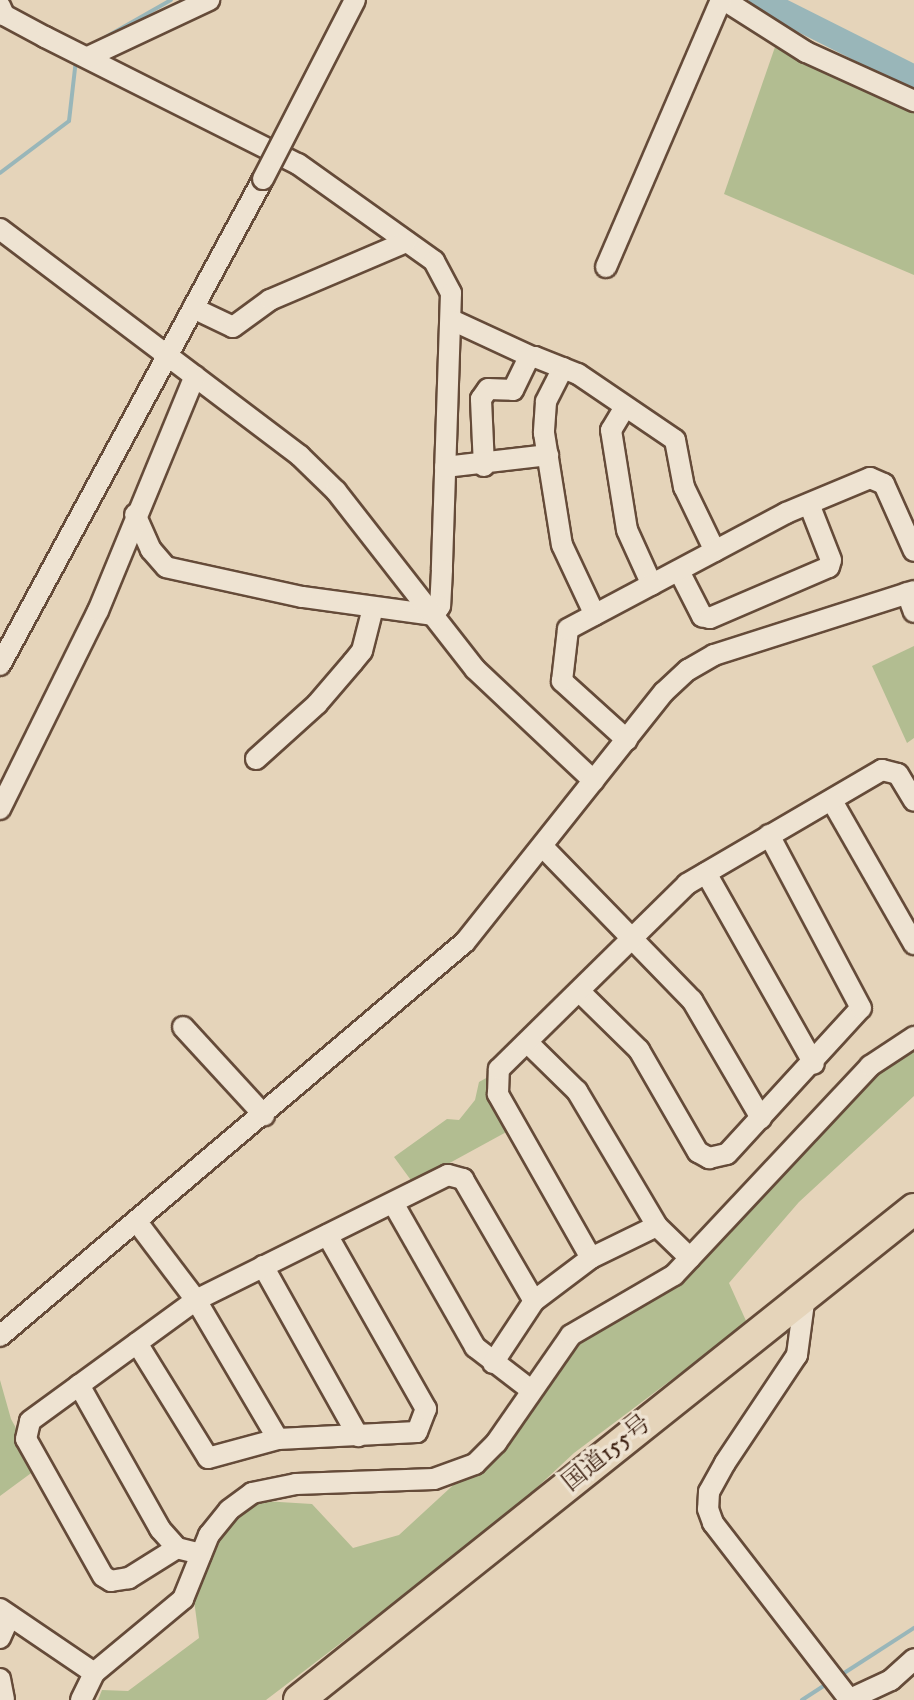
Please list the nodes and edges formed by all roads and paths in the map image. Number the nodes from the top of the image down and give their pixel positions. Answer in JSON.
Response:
{"nodes":[{"id":1,"x":209,"y":0,"type":"edge"},
{"id":2,"x":355,"y":0,"type":"edge"},
{"id":3,"x":723,"y":0,"type":"edge"},
{"id":4,"x":1,"y":15,"type":"edge"},
{"id":5,"x":83,"y":55,"type":"junction"},
{"id":6,"x":914,"y":101,"type":"edge"},
{"id":7,"x":0,"y":229,"type":"edge"},
{"id":8,"x":406,"y":242,"type":"junction"},
{"id":9,"x":606,"y":267,"type":"dead end"},
{"id":10,"x":193,"y":308,"type":"junction"},
{"id":11,"x":454,"y":321,"type":"junction"},
{"id":12,"x":170,"y":357,"type":"junction"},
{"id":13,"x":532,"y":357,"type":"junction"},
{"id":14,"x":563,"y":368,"type":"junction"},
{"id":15,"x":195,"y":376,"type":"junction"},
{"id":16,"x":625,"y":407,"type":"junction"},
{"id":17,"x":548,"y":455,"type":"junction"},
{"id":18,"x":484,"y":466,"type":"junction"},
{"id":19,"x":445,"y":467,"type":"junction"},
{"id":20,"x":809,"y":504,"type":"junction"},
{"id":21,"x":135,"y":514,"type":"junction"},
{"id":22,"x":715,"y":551,"type":"junction"},
{"id":23,"x":914,"y":551,"type":"edge"},
{"id":24,"x":679,"y":571,"type":"junction"},
{"id":25,"x":652,"y":585,"type":"junction"},
{"id":26,"x":912,"y":599,"type":"edge"},
{"id":27,"x":373,"y":608,"type":"junction"},
{"id":28,"x":434,"y":615,"type":"junction"},
{"id":29,"x":595,"y":615,"type":"junction"},
{"id":30,"x":0,"y":665,"type":"edge"},
{"id":31,"x":627,"y":740,"type":"junction"},
{"id":32,"x":256,"y":759,"type":"dead end"},
{"id":33,"x":594,"y":781,"type":"junction"},
{"id":34,"x":832,"y":801,"type":"junction"},
{"id":35,"x":914,"y":801,"type":"edge"},
{"id":36,"x":0,"y":809,"type":"edge"},
{"id":37,"x":769,"y":835,"type":"junction"},
{"id":38,"x":543,"y":847,"type":"junction"},
{"id":39,"x":706,"y":873,"type":"junction"},
{"id":40,"x":631,"y":940,"type":"junction"},
{"id":41,"x":914,"y":944,"type":"edge"},
{"id":42,"x":580,"y":992,"type":"junction"},
{"id":43,"x":183,"y":1027,"type":"dead end"},
{"id":44,"x":914,"y":1037,"type":"edge"},
{"id":45,"x":528,"y":1043,"type":"junction"},
{"id":46,"x":814,"y":1064,"type":"junction"},
{"id":47,"x":264,"y":1115,"type":"junction"},
{"id":48,"x":761,"y":1118,"type":"junction"},
{"id":49,"x":393,"y":1203,"type":"junction"},
{"id":50,"x":914,"y":1209,"type":"edge"},
{"id":51,"x":137,"y":1222,"type":"junction"},
{"id":52,"x":657,"y":1226,"type":"junction"},
{"id":53,"x":327,"y":1235,"type":"junction"},
{"id":54,"x":591,"y":1258,"type":"junction"},
{"id":55,"x":690,"y":1258,"type":"junction"},
{"id":56,"x":263,"y":1266,"type":"junction"},
{"id":57,"x":805,"y":1295,"type":"junction"},
{"id":58,"x":196,"y":1300,"type":"junction"},
{"id":59,"x":534,"y":1301,"type":"junction"},
{"id":60,"x":0,"y":1336,"type":"edge"},
{"id":61,"x":137,"y":1343,"type":"junction"},
{"id":62,"x":493,"y":1363,"type":"junction"},
{"id":63,"x":79,"y":1385,"type":"junction"},
{"id":64,"x":531,"y":1390,"type":"junction"},
{"id":65,"x":358,"y":1436,"type":"junction"},
{"id":66,"x":278,"y":1439,"type":"junction"},
{"id":67,"x":177,"y":1548,"type":"junction"},
{"id":68,"x":201,"y":1554,"type":"junction"},
{"id":69,"x":5,"y":1613,"type":"edge"},
{"id":70,"x":0,"y":1638,"type":"edge"},
{"id":71,"x":914,"y":1659,"type":"edge"},
{"id":72,"x":94,"y":1673,"type":"junction"},
{"id":73,"x":0,"y":1679,"type":"edge"},
{"id":74,"x":848,"y":1697,"type":"edge"},
{"id":75,"x":305,"y":1698,"type":"edge"},
{"id":76,"x":4,"y":1700,"type":"edge"},
{"id":77,"x":81,"y":1700,"type":"edge"}],
"edges":[{"from":1,"to":5,"type":"street"},
{"from":2,"to":10,"type":"street","bridge":true},
{"from":3,"to":6,"type":"street"},
{"from":3,"to":9,"type":"street"},
{"from":4,"to":5,"type":"street"},
{"from":5,"to":8,"type":"street"},
{"from":7,"to":12,"type":"street"},
{"from":8,"to":10,"type":"street"},
{"from":8,"to":11,"type":"street"},
{"from":10,"to":12,"type":"street"},
{"from":11,"to":13,"type":"street"},
{"from":11,"to":19,"type":"street"},
{"from":12,"to":15,"type":"street"},
{"from":12,"to":30,"type":"street"},
{"from":13,"to":14,"type":"street"},
{"from":13,"to":18,"type":"street"},
{"from":14,"to":16,"type":"street"},
{"from":14,"to":17,"type":"street"},
{"from":15,"to":21,"type":"street"},
{"from":15,"to":28,"type":"street"},
{"from":16,"to":22,"type":"street"},
{"from":16,"to":25,"type":"street"},
{"from":17,"to":18,"type":"street"},
{"from":17,"to":29,"type":"street"},
{"from":18,"to":19,"type":"street"},
{"from":19,"to":28,"type":"street"},
{"from":20,"to":22,"type":"street"},
{"from":20,"to":23,"type":"street"},
{"from":20,"to":24,"type":"street"},
{"from":21,"to":27,"type":"street"},
{"from":21,"to":36,"type":"street"},
{"from":22,"to":24,"type":"street"},
{"from":24,"to":25,"type":"street"},
{"from":25,"to":29,"type":"street"},
{"from":26,"to":31,"type":"street"},
{"from":27,"to":28,"type":"street"},
{"from":27,"to":32,"type":"street"},
{"from":28,"to":33,"type":"street"},
{"from":29,"to":31,"type":"street"},
{"from":31,"to":33,"type":"street"},
{"from":33,"to":38,"type":"street"},
{"from":34,"to":35,"type":"street"},
{"from":34,"to":37,"type":"street"},
{"from":34,"to":41,"type":"street"},
{"from":37,"to":39,"type":"street"},
{"from":37,"to":46,"type":"street"},
{"from":38,"to":40,"type":"street"},
{"from":38,"to":47,"type":"street"},
{"from":39,"to":40,"type":"street"},
{"from":39,"to":46,"type":"street"},
{"from":40,"to":42,"type":"street"},
{"from":40,"to":48,"type":"street"},
{"from":42,"to":45,"type":"street"},
{"from":42,"to":48,"type":"street"},
{"from":43,"to":47,"type":"street"},
{"from":44,"to":55,"type":"street"},
{"from":45,"to":52,"type":"street"},
{"from":45,"to":54,"type":"street"},
{"from":46,"to":48,"type":"street"},
{"from":47,"to":51,"type":"street"},
{"from":49,"to":53,"type":"street"},
{"from":49,"to":59,"type":"street"},
{"from":49,"to":62,"type":"street"},
{"from":50,"to":57,"type":"highway","name":"国道155号"},
{"from":51,"to":58,"type":"street"},
{"from":51,"to":60,"type":"street"},
{"from":52,"to":54,"type":"street"},
{"from":52,"to":55,"type":"street"},
{"from":53,"to":56,"type":"street"},
{"from":53,"to":65,"type":"street"},
{"from":54,"to":59,"type":"street"},
{"from":55,"to":64,"type":"street"},
{"from":56,"to":58,"type":"street"},
{"from":56,"to":65,"type":"street"},
{"from":57,"to":74,"type":"street"},
{"from":57,"to":75,"type":"highway","name":"国道155号"},
{"from":58,"to":61,"type":"street"},
{"from":58,"to":66,"type":"street"},
{"from":59,"to":62,"type":"street"},
{"from":61,"to":63,"type":"street"},
{"from":61,"to":66,"type":"street"},
{"from":62,"to":64,"type":"street"},
{"from":63,"to":67,"type":"street"},
{"from":63,"to":67,"type":"street"},
{"from":64,"to":68,"type":"street"},
{"from":65,"to":66,"type":"street"},
{"from":67,"to":68,"type":"street"},
{"from":68,"to":72,"type":"street"},
{"from":69,"to":70,"type":"street"},
{"from":69,"to":72,"type":"street"},
{"from":71,"to":74,"type":"street"},
{"from":72,"to":77,"type":"street"},
{"from":73,"to":76,"type":"street"}]}
